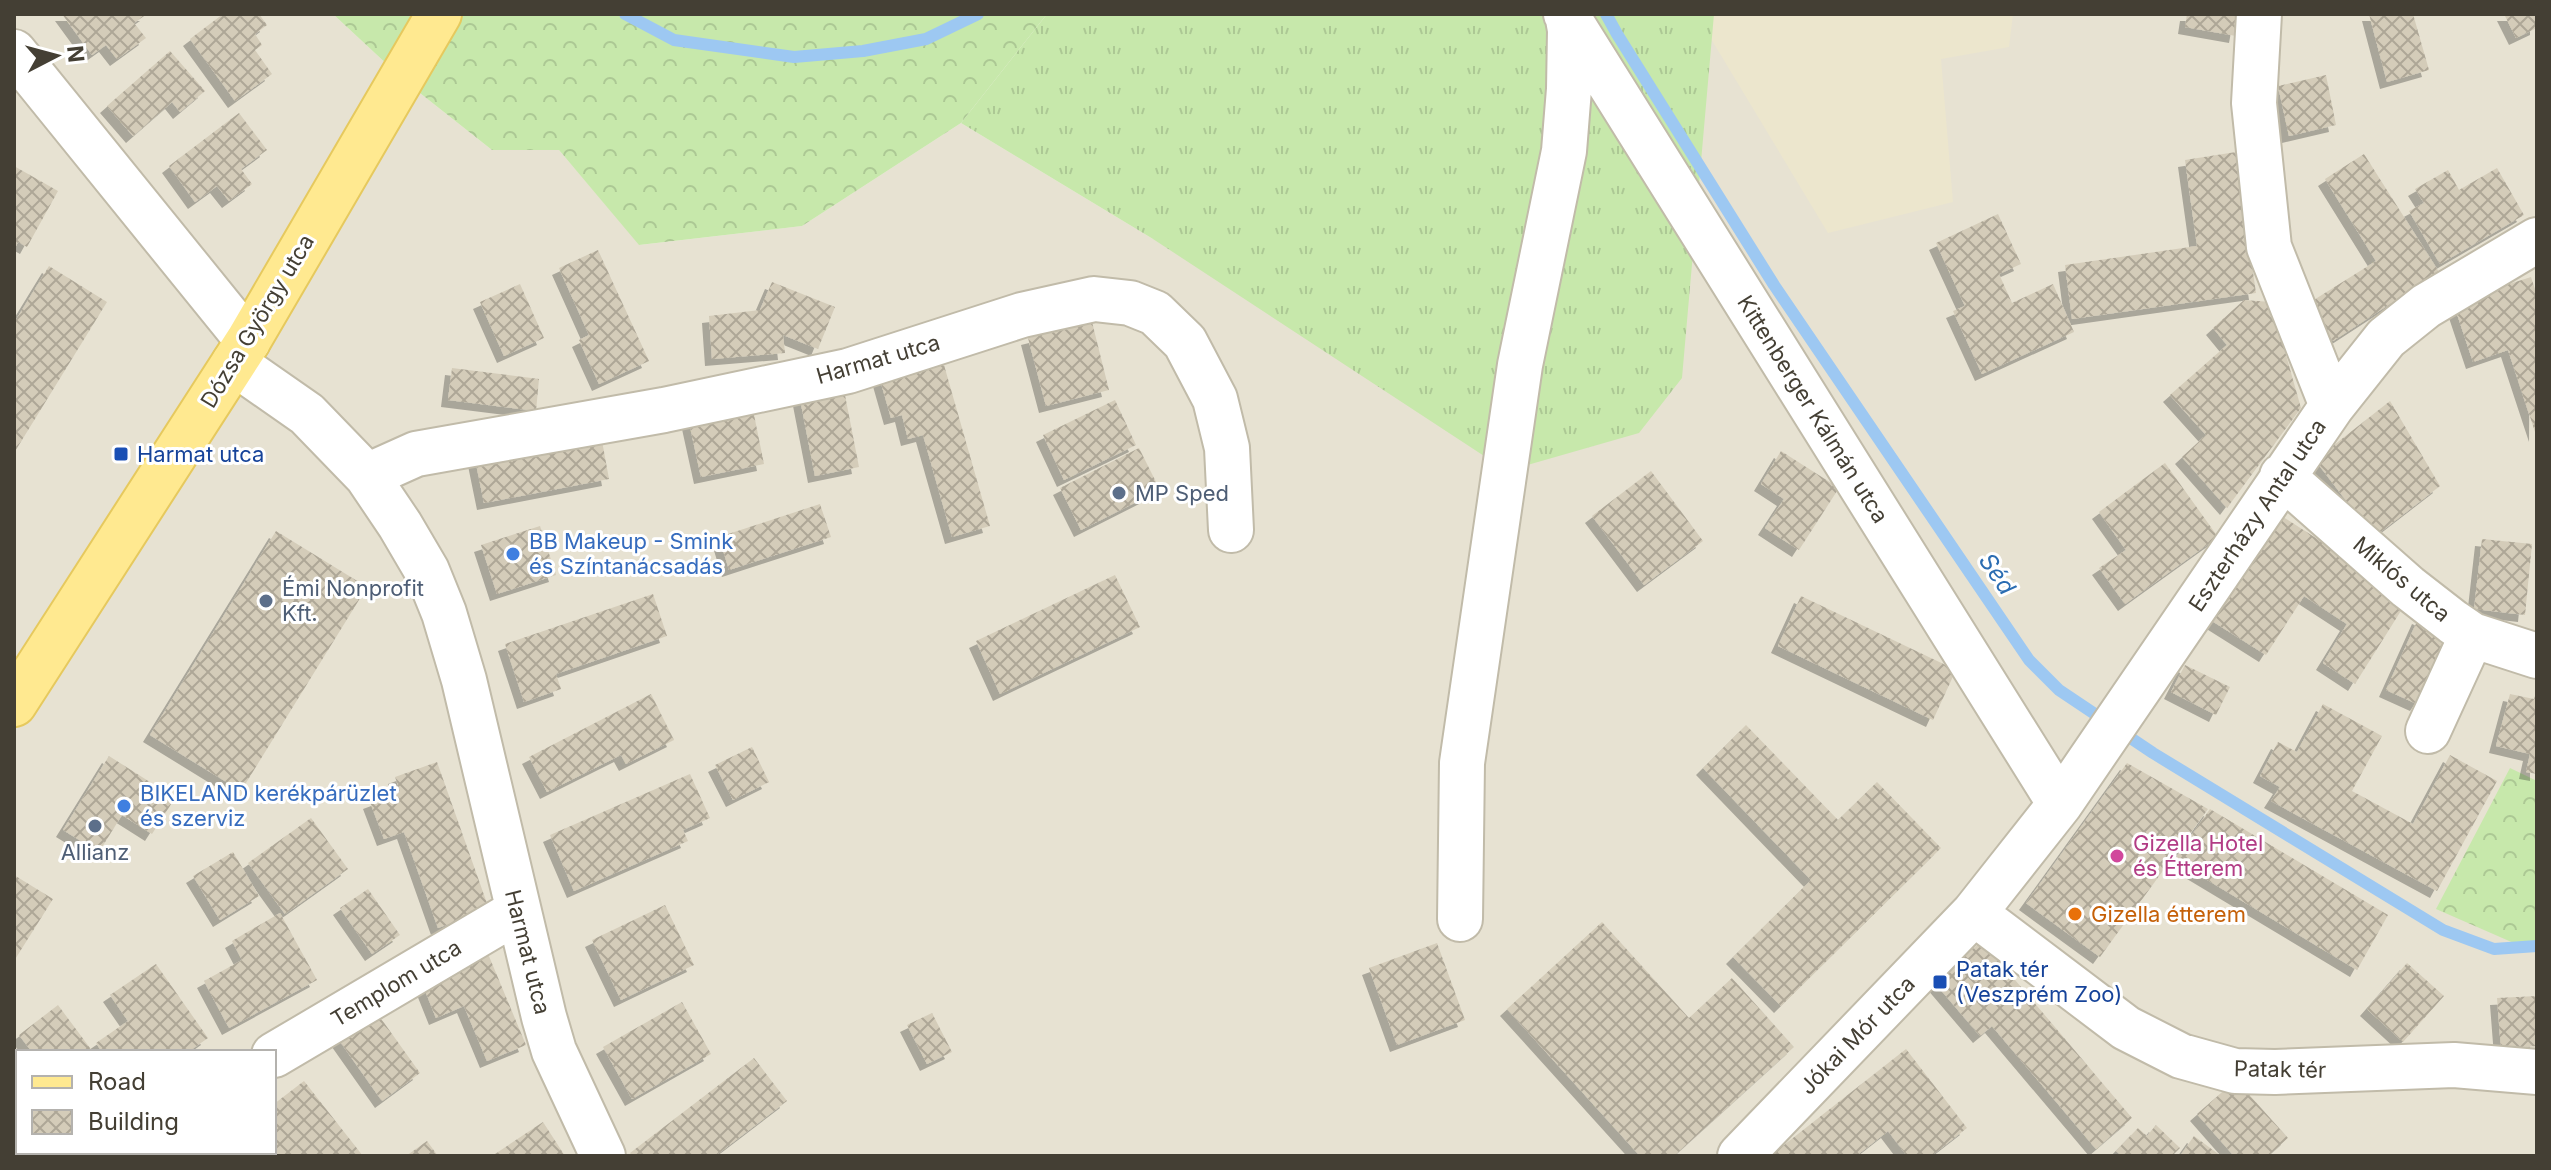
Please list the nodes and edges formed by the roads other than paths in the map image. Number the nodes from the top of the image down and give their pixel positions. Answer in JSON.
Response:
{"nodes":[{"id":1,"x":439,"y":14,"type":"edge"},
{"id":2,"x":2259,"y":14,"type":"edge"},
{"id":3,"x":1567,"y":15,"type":"edge"},
{"id":4,"x":14,"y":52,"type":"edge"},
{"id":5,"x":2537,"y":240,"type":"edge"},
{"id":6,"x":241,"y":352,"type":"junction"},
{"id":7,"x":2332,"y":406,"type":"junction"},
{"id":8,"x":367,"y":476,"type":"junction"},
{"id":9,"x":2282,"y":476,"type":"junction"},
{"id":10,"x":1231,"y":530,"type":"dead end"},
{"id":11,"x":2472,"y":635,"type":"junction"},
{"id":12,"x":2537,"y":656,"type":"edge"},
{"id":13,"x":16,"y":695,"type":"edge"},
{"id":14,"x":2428,"y":731,"type":"dead end"},
{"id":15,"x":2060,"y":804,"type":"junction"},
{"id":16,"x":518,"y":911,"type":"junction"},
{"id":17,"x":1974,"y":913,"type":"junction"},
{"id":18,"x":1460,"y":919,"type":"dead end"},
{"id":19,"x":276,"y":1054,"type":"edge"},
{"id":20,"x":2537,"y":1072,"type":"edge"},
{"id":21,"x":603,"y":1156,"type":"edge"},
{"id":22,"x":1740,"y":1156,"type":"edge"}],
"edges":[{"from":1,"to":6,"type":"main road","name":"Dózsa György utca"},
{"from":2,"to":7,"type":"street","name":"Eszterházy Antal utca"},
{"from":3,"to":15,"type":"street","name":"Kittenberger Kálmán utca"},
{"from":3,"to":18,"type":"street"},
{"from":4,"to":6,"type":"street","name":"Harmat utca"},
{"from":5,"to":7,"type":"street"},
{"from":6,"to":8,"type":"street","name":"Harmat utca"},
{"from":6,"to":13,"type":"main road","name":"Dózsa György utca"},
{"from":7,"to":9,"type":"street","name":"Eszterházy Antal utca"},
{"from":8,"to":10,"type":"street","name":"Harmat utca"},
{"from":8,"to":16,"type":"street","name":"Harmat utca"},
{"from":9,"to":11,"type":"street","name":"Miklós utca"},
{"from":9,"to":15,"type":"street","name":"Eszterházy Antal utca"},
{"from":11,"to":12,"type":"street","name":"Miklós utca"},
{"from":11,"to":14,"type":"street"},
{"from":15,"to":17,"type":"street","name":"Eszterházy Antal utca"},
{"from":16,"to":19,"type":"street","name":"Templom utca"},
{"from":16,"to":21,"type":"street","name":"Harmat utca"},
{"from":17,"to":20,"type":"street","name":"Patak tér"},
{"from":17,"to":22,"type":"street","name":"Jókai Mór utca"}]}
